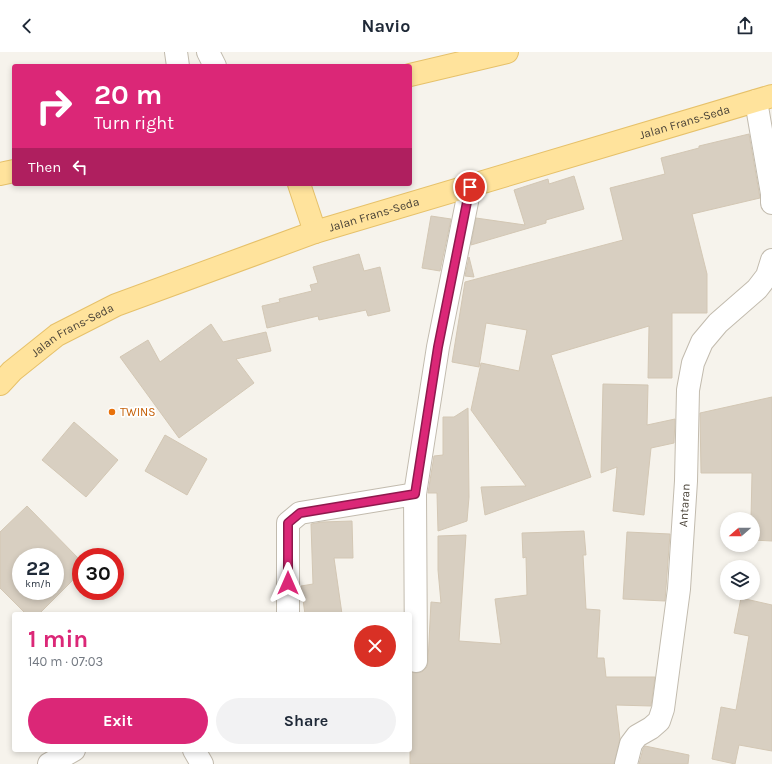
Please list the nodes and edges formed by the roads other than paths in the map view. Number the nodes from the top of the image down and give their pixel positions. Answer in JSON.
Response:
{"nodes":[{"id":1,"x":176,"y":52,"type":"edge"},
{"id":2,"x":208,"y":52,"type":"edge"},
{"id":3,"x":507,"y":52,"type":"edge"},
{"id":4,"x":178,"y":64,"type":"edge"},
{"id":5,"x":214,"y":64,"type":"edge"},
{"id":6,"x":412,"y":75,"type":"edge"},
{"id":7,"x":764,"y":99,"type":"edge"},
{"id":8,"x":12,"y":171,"type":"edge"},
{"id":9,"x":0,"y":174,"type":"edge"},
{"id":10,"x":300,"y":186,"type":"edge"},
{"id":11,"x":470,"y":187,"type":"junction"},
{"id":12,"x":772,"y":203,"type":"edge"},
{"id":13,"x":316,"y":232,"type":"junction"},
{"id":14,"x":772,"y":260,"type":"edge"},
{"id":15,"x":0,"y":384,"type":"edge"},
{"id":16,"x":415,"y":494,"type":"junction"},
{"id":17,"x":288,"y":612,"type":"edge"},
{"id":18,"x":416,"y":661,"type":"dead end"},
{"id":19,"x":70,"y":752,"type":"edge"},
{"id":20,"x":195,"y":752,"type":"edge"},
{"id":21,"x":49,"y":764,"type":"edge"},
{"id":22,"x":202,"y":764,"type":"edge"},
{"id":23,"x":626,"y":764,"type":"edge"}],
"edges":[{"from":1,"to":4,"type":"street"},
{"from":2,"to":5,"type":"street"},
{"from":3,"to":6,"type":"main road"},
{"from":7,"to":11,"type":"main road","name":"Jalan Frans-Seda"},
{"from":7,"to":12,"type":"street"},
{"from":8,"to":9,"type":"main road"},
{"from":10,"to":13,"type":"main road"},
{"from":11,"to":13,"type":"main road","name":"Jalan Frans-Seda"},
{"from":11,"to":16,"type":"street"},
{"from":13,"to":15,"type":"main road","name":"Jalan Frans-Seda"},
{"from":14,"to":23,"type":"street","name":"Antaran"},
{"from":16,"to":17,"type":"street"},
{"from":16,"to":18,"type":"street"},
{"from":19,"to":21,"type":"street"},
{"from":20,"to":22,"type":"street"}]}
